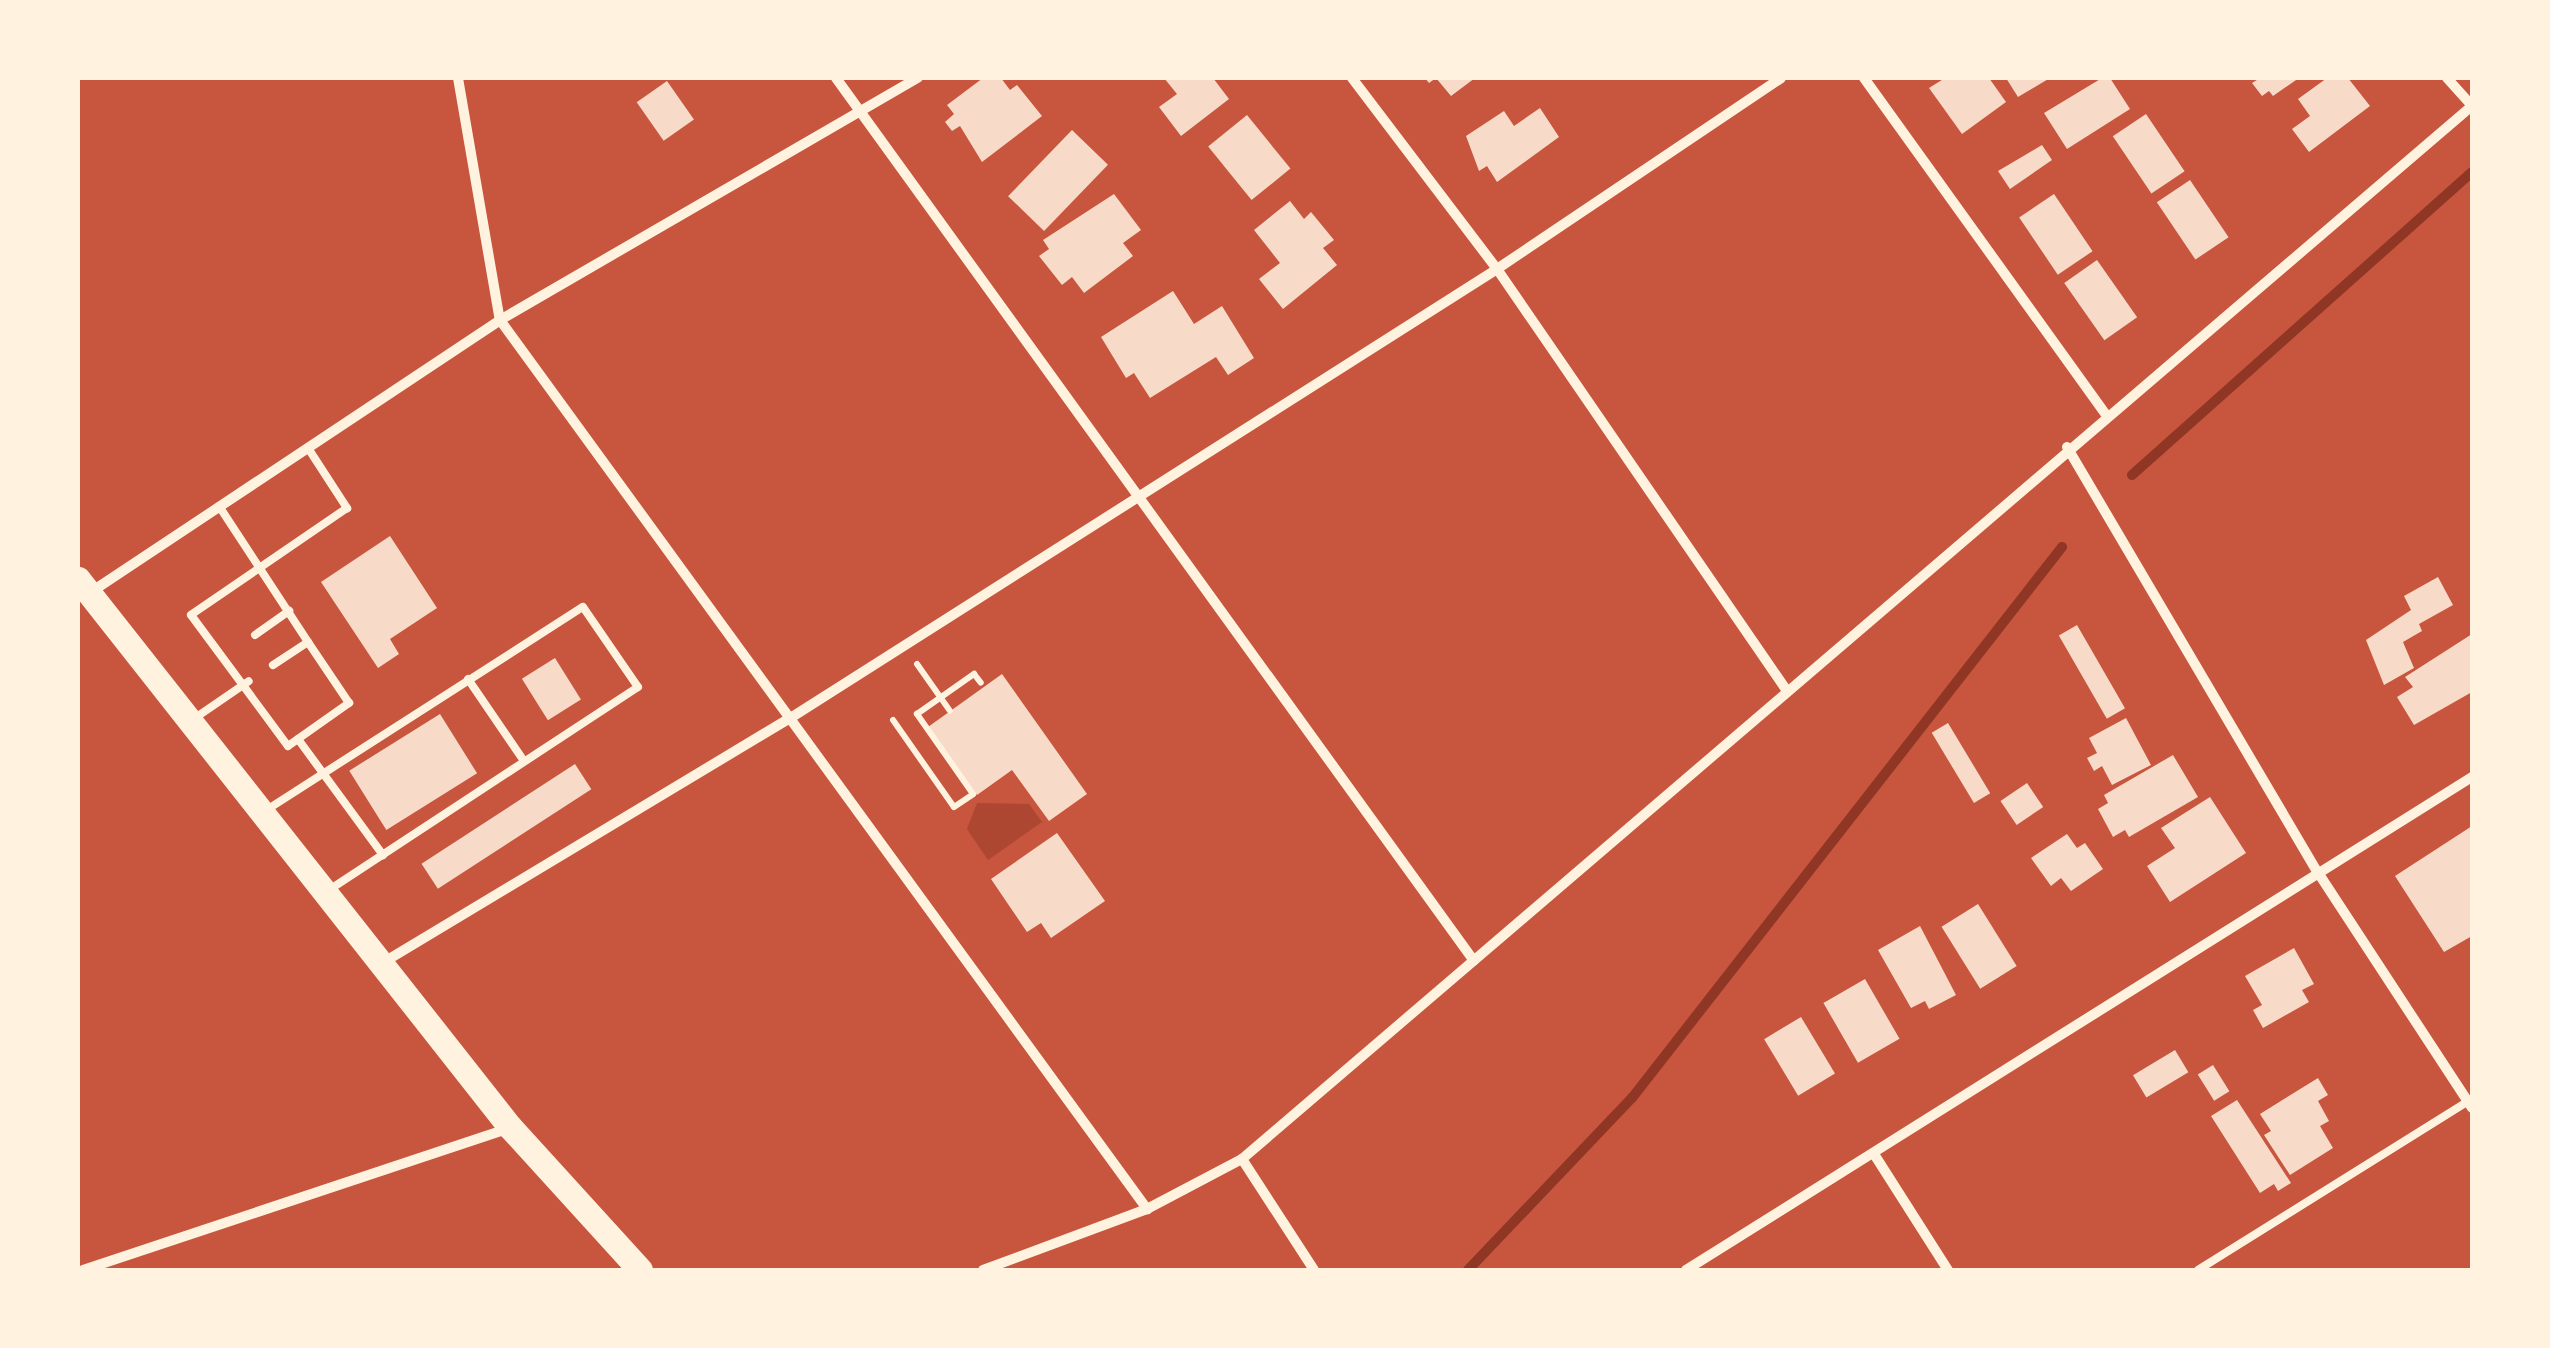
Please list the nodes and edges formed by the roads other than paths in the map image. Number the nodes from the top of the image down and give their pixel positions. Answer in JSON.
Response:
{"nodes":[{"id":1,"x":458,"y":78,"type":"edge"},
{"id":2,"x":836,"y":78,"type":"edge"},
{"id":3,"x":918,"y":78,"type":"edge"},
{"id":4,"x":1352,"y":78,"type":"edge"},
{"id":5,"x":1781,"y":78,"type":"edge"},
{"id":6,"x":1864,"y":78,"type":"edge"},
{"id":7,"x":2447,"y":78,"type":"edge"},
{"id":8,"x":2472,"y":106,"type":"edge"},
{"id":9,"x":862,"y":114,"type":"junction"},
{"id":10,"x":1497,"y":269,"type":"junction"},
{"id":11,"x":500,"y":320,"type":"junction"},
{"id":12,"x":2106,"y":414,"type":"junction"},
{"id":13,"x":2067,"y":447,"type":"junction"},
{"id":14,"x":308,"y":448,"type":"junction"},
{"id":15,"x":1140,"y":496,"type":"junction"},
{"id":16,"x":220,"y":506,"type":"junction"},
{"id":17,"x":261,"y":567,"type":"junction"},
{"id":18,"x":83,"y":586,"type":"edge"},
{"id":19,"x":289,"y":612,"type":"junction"},
{"id":20,"x":254,"y":635,"type":"dead end"},
{"id":21,"x":308,"y":642,"type":"junction"},
{"id":22,"x":274,"y":665,"type":"dead end"},
{"id":23,"x":468,"y":679,"type":"junction"},
{"id":24,"x":246,"y":684,"type":"junction"},
{"id":25,"x":1785,"y":688,"type":"junction"},
{"id":26,"x":792,"y":718,"type":"junction"},
{"id":27,"x":187,"y":724,"type":"junction"},
{"id":28,"x":298,"y":739,"type":"junction"},
{"id":29,"x":524,"y":761,"type":"junction"},
{"id":30,"x":323,"y":773,"type":"junction"},
{"id":31,"x":2472,"y":778,"type":"edge"},
{"id":32,"x":260,"y":814,"type":"junction"},
{"id":33,"x":383,"y":855,"type":"junction"},
{"id":34,"x":2318,"y":870,"type":"junction"},
{"id":35,"x":324,"y":894,"type":"junction"},
{"id":36,"x":1474,"y":961,"type":"junction"},
{"id":37,"x":380,"y":964,"type":"junction"},
{"id":38,"x":2471,"y":1103,"type":"edge"},
{"id":39,"x":510,"y":1127,"type":"junction"},
{"id":40,"x":1874,"y":1154,"type":"junction"},
{"id":41,"x":1242,"y":1159,"type":"junction"},
{"id":42,"x":1147,"y":1209,"type":"junction"},
{"id":43,"x":998,"y":1268,"type":"edge"},
{"id":44,"x":84,"y":1270,"type":"edge"},
{"id":45,"x":640,"y":1270,"type":"edge"},
{"id":46,"x":983,"y":1270,"type":"edge"},
{"id":47,"x":1314,"y":1270,"type":"edge"},
{"id":48,"x":1686,"y":1270,"type":"edge"},
{"id":49,"x":1948,"y":1270,"type":"edge"},
{"id":50,"x":2198,"y":1270,"type":"edge"}],
"edges":[{"from":1,"to":11,"type":"street"},
{"from":2,"to":9,"type":"street"},
{"from":3,"to":9,"type":"street"},
{"from":4,"to":10,"type":"street"},
{"from":5,"to":10,"type":"street"},
{"from":6,"to":12,"type":"street"},
{"from":7,"to":8,"type":"street"},
{"from":8,"to":12,"type":"street"},
{"from":9,"to":11,"type":"street"},
{"from":9,"to":15,"type":"street"},
{"from":10,"to":15,"type":"street"},
{"from":10,"to":25,"type":"street"},
{"from":11,"to":14,"type":"street"},
{"from":11,"to":26,"type":"street"},
{"from":12,"to":13,"type":"street"},
{"from":13,"to":25,"type":"street"},
{"from":13,"to":34,"type":"street"},
{"from":14,"to":16,"type":"street"},
{"from":14,"to":17,"type":"lane"},
{"from":15,"to":26,"type":"street"},
{"from":15,"to":36,"type":"street"},
{"from":16,"to":17,"type":"lane"},
{"from":16,"to":18,"type":"street"},
{"from":17,"to":19,"type":"lane"},
{"from":17,"to":24,"type":"lane"},
{"from":18,"to":27,"type":"main road"},
{"from":19,"to":20,"type":"lane"},
{"from":19,"to":21,"type":"lane"},
{"from":21,"to":22,"type":"lane"},
{"from":21,"to":28,"type":"lane"},
{"from":23,"to":29,"type":"lane"},
{"from":23,"to":29,"type":"lane"},
{"from":23,"to":30,"type":"lane"},
{"from":24,"to":27,"type":"lane"},
{"from":24,"to":28,"type":"lane"},
{"from":25,"to":36,"type":"street"},
{"from":26,"to":37,"type":"street"},
{"from":26,"to":42,"type":"street"},
{"from":27,"to":32,"type":"main road"},
{"from":28,"to":30,"type":"lane"},
{"from":29,"to":33,"type":"lane"},
{"from":30,"to":32,"type":"lane"},
{"from":30,"to":33,"type":"lane"},
{"from":31,"to":34,"type":"street"},
{"from":32,"to":35,"type":"main road"},
{"from":33,"to":35,"type":"lane"},
{"from":34,"to":38,"type":"street"},
{"from":34,"to":40,"type":"street"},
{"from":35,"to":37,"type":"main road"},
{"from":36,"to":41,"type":"street"},
{"from":37,"to":39,"type":"main road"},
{"from":38,"to":50,"type":"lane"},
{"from":39,"to":44,"type":"street"},
{"from":39,"to":45,"type":"main road"},
{"from":40,"to":48,"type":"street"},
{"from":40,"to":49,"type":"street"},
{"from":41,"to":42,"type":"street"},
{"from":41,"to":47,"type":"street"},
{"from":42,"to":43,"type":"street"},
{"from":43,"to":46,"type":"street"}]}
